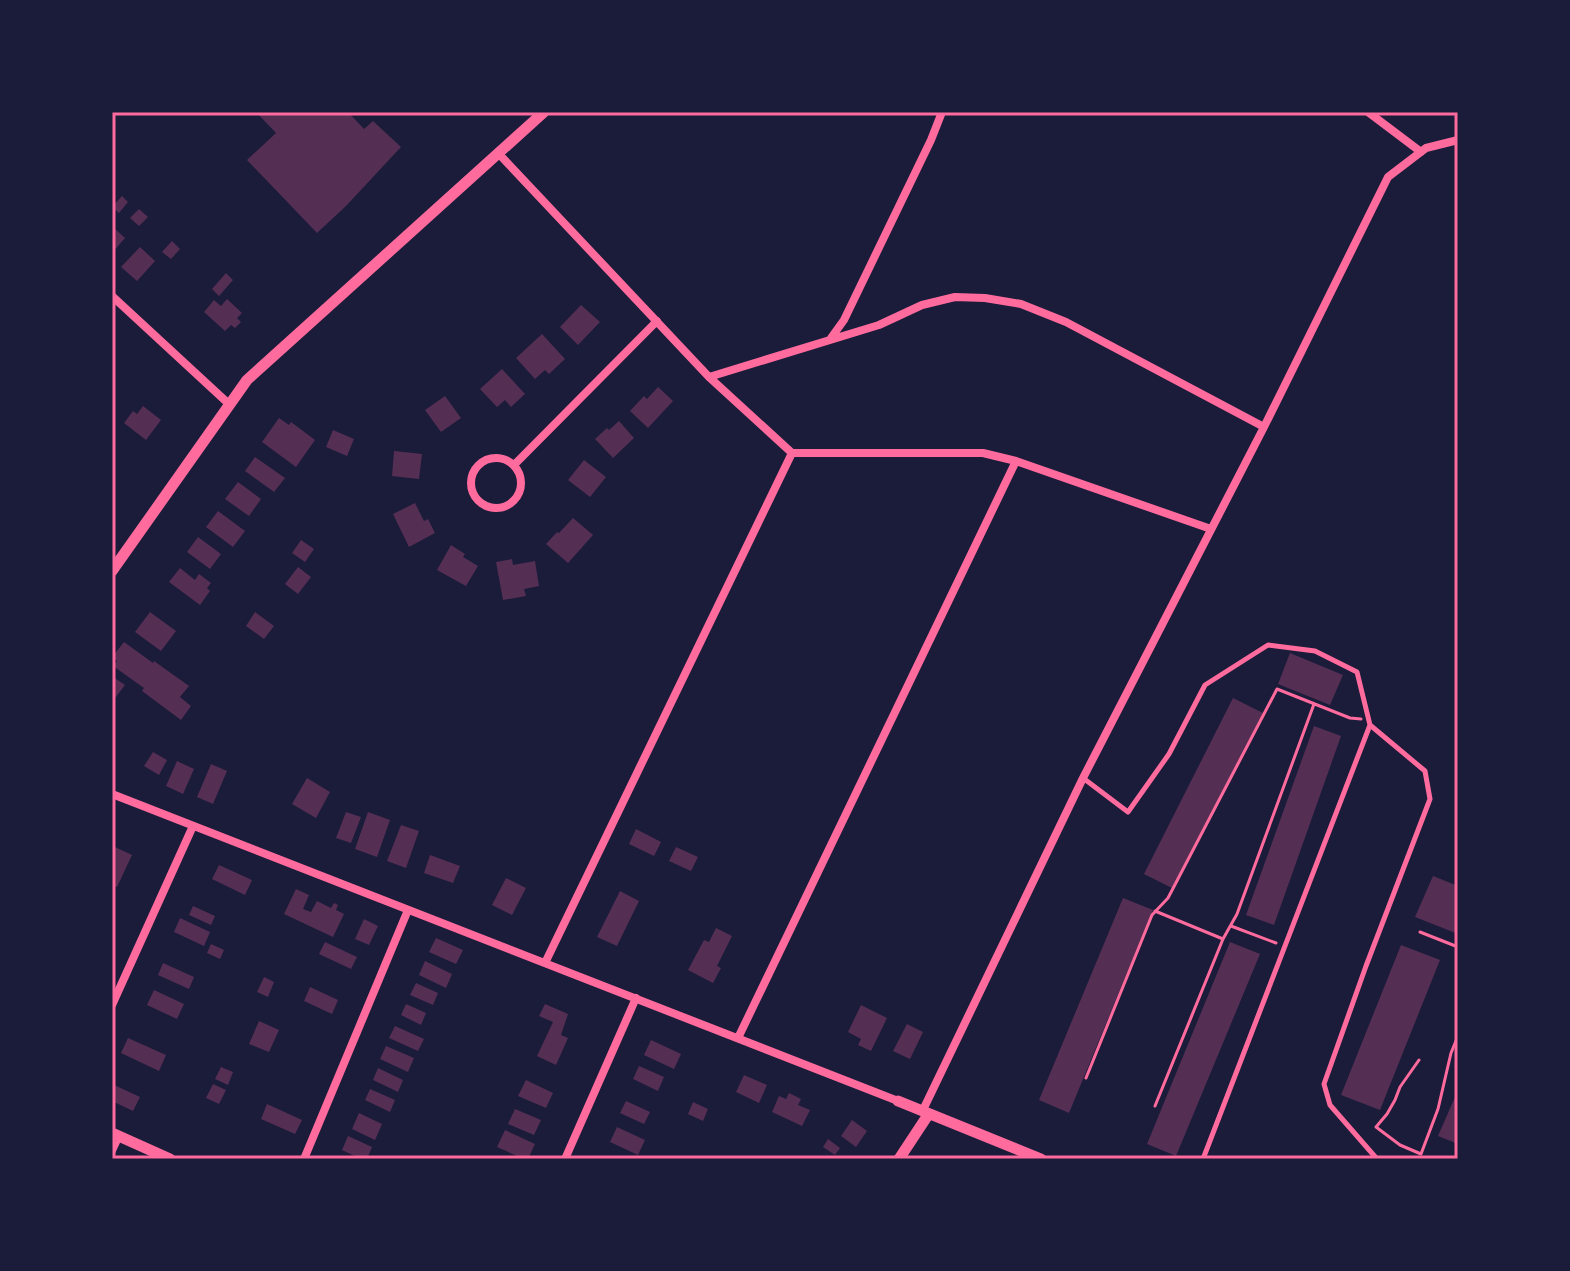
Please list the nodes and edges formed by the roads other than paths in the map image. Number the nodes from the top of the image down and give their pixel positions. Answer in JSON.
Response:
{"nodes":[{"id":1,"x":544,"y":112,"type":"edge"},
{"id":2,"x":942,"y":112,"type":"edge"},
{"id":3,"x":1368,"y":112,"type":"edge"},
{"id":4,"x":1458,"y":140,"type":"edge"},
{"id":5,"x":1421,"y":152,"type":"junction"},
{"id":6,"x":499,"y":154,"type":"junction"},
{"id":7,"x":112,"y":296,"type":"edge"},
{"id":8,"x":657,"y":321,"type":"junction"},
{"id":9,"x":830,"y":339,"type":"junction"},
{"id":10,"x":709,"y":377,"type":"junction"},
{"id":11,"x":230,"y":405,"type":"junction"},
{"id":12,"x":1264,"y":427,"type":"junction"},
{"id":13,"x":792,"y":453,"type":"junction"},
{"id":14,"x":1016,"y":461,"type":"junction"},
{"id":15,"x":514,"y":465,"type":"junction"},
{"id":16,"x":1211,"y":529,"type":"junction"},
{"id":17,"x":116,"y":556,"type":"edge"},
{"id":18,"x":112,"y":571,"type":"edge"},
{"id":19,"x":1369,"y":722,"type":"junction"},
{"id":20,"x":1083,"y":778,"type":"junction"},
{"id":21,"x":112,"y":794,"type":"edge"},
{"id":22,"x":193,"y":826,"type":"junction"},
{"id":23,"x":408,"y":910,"type":"junction"},
{"id":24,"x":545,"y":963,"type":"junction"},
{"id":25,"x":636,"y":998,"type":"junction"},
{"id":26,"x":112,"y":1005,"type":"edge"},
{"id":27,"x":738,"y":1038,"type":"junction"},
{"id":28,"x":898,"y":1101,"type":"joint"},
{"id":29,"x":925,"y":1113,"type":"junction"},
{"id":30,"x":116,"y":1135,"type":"edge"},
{"id":31,"x":112,"y":1154,"type":"edge"},
{"id":32,"x":170,"y":1159,"type":"edge"},
{"id":33,"x":304,"y":1159,"type":"edge"},
{"id":34,"x":565,"y":1159,"type":"edge"},
{"id":35,"x":899,"y":1159,"type":"edge"},
{"id":36,"x":1041,"y":1159,"type":"edge"},
{"id":37,"x":1203,"y":1159,"type":"edge"},
{"id":38,"x":1377,"y":1159,"type":"edge"}],
"edges":[{"from":1,"to":6,"type":"street"},
{"from":2,"to":9,"type":"street"},
{"from":3,"to":5,"type":"street"},
{"from":4,"to":5,"type":"street"},
{"from":5,"to":12,"type":"street"},
{"from":6,"to":8,"type":"street"},
{"from":6,"to":11,"type":"street"},
{"from":7,"to":11,"type":"street"},
{"from":8,"to":10,"type":"street"},
{"from":8,"to":15,"type":"street"},
{"from":9,"to":10,"type":"street"},
{"from":9,"to":12,"type":"street"},
{"from":10,"to":13,"type":"street"},
{"from":11,"to":17,"type":"street"},
{"from":12,"to":16,"type":"street"},
{"from":13,"to":14,"type":"street"},
{"from":13,"to":24,"type":"street"},
{"from":14,"to":16,"type":"street"},
{"from":14,"to":27,"type":"street"},
{"from":15,"to":15,"type":"street"},
{"from":16,"to":20,"type":"street"},
{"from":17,"to":18,"type":"street"},
{"from":19,"to":20,"type":"lane"},
{"from":19,"to":37,"type":"lane"},
{"from":19,"to":38,"type":"lane"},
{"from":20,"to":29,"type":"street"},
{"from":21,"to":22,"type":"street"},
{"from":22,"to":23,"type":"street"},
{"from":22,"to":26,"type":"street"},
{"from":23,"to":24,"type":"street"},
{"from":23,"to":33,"type":"street"},
{"from":24,"to":25,"type":"street"},
{"from":25,"to":27,"type":"street"},
{"from":25,"to":34,"type":"street"},
{"from":27,"to":28,"type":"street"},
{"from":28,"to":29,"type":"street"},
{"from":29,"to":35,"type":"street"},
{"from":29,"to":36,"type":"street"},
{"from":30,"to":31,"type":"lane"},
{"from":30,"to":32,"type":"street"}]}
